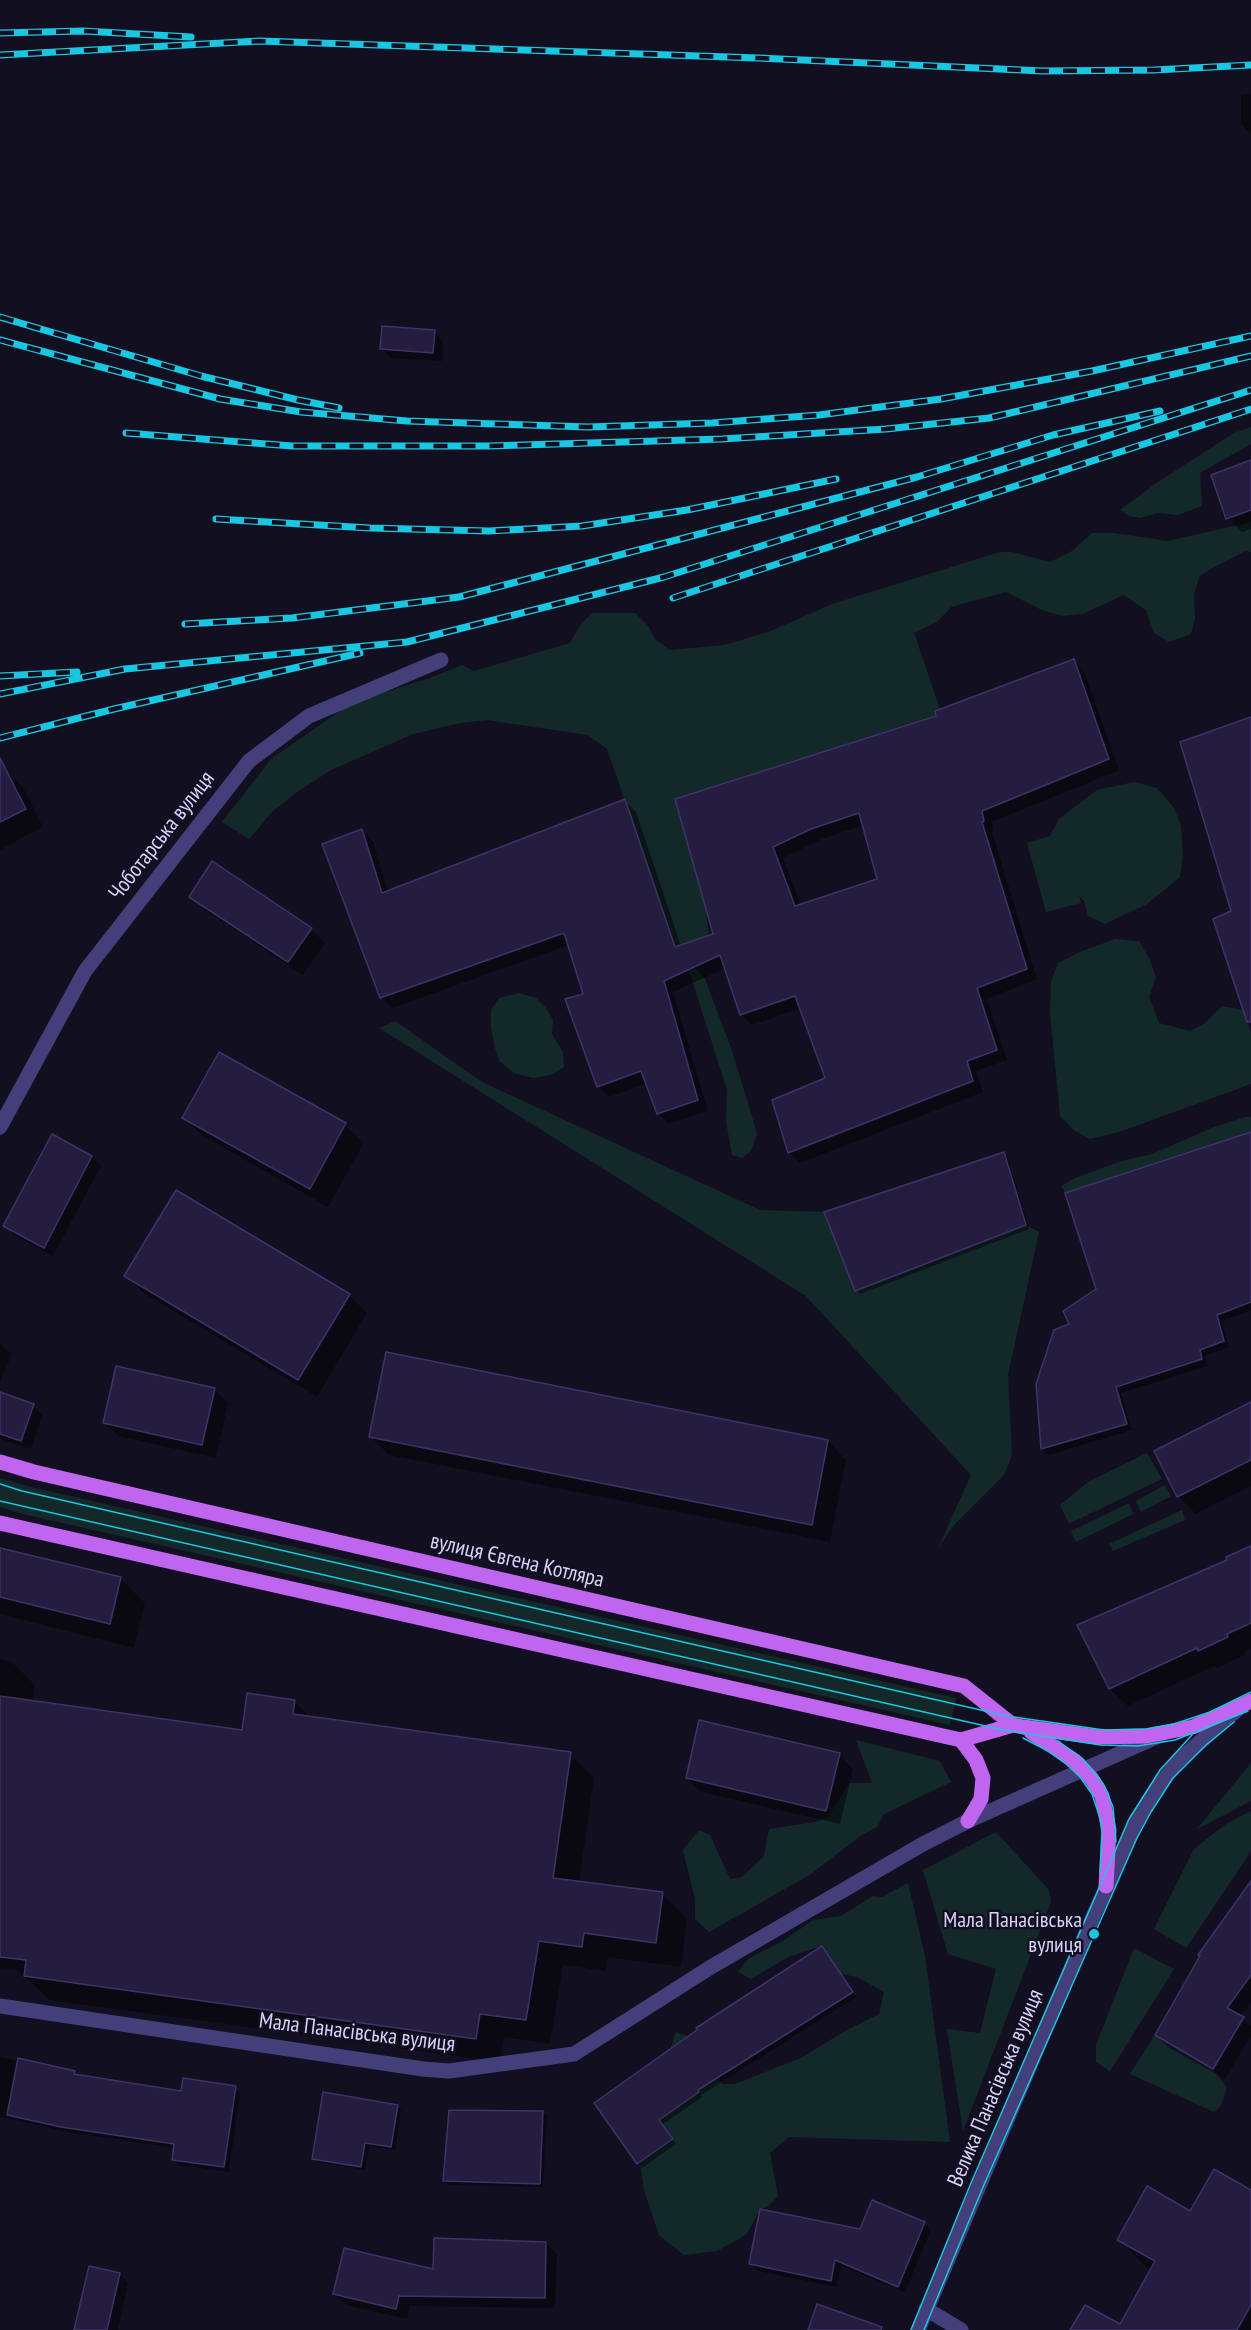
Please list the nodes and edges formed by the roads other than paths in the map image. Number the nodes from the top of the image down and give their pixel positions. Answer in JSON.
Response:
{"nodes":[{"id":1,"x":441,"y":660,"type":"dead end"},
{"id":2,"x":0,"y":1127,"type":"edge"},
{"id":3,"x":0,"y":1462,"type":"edge"},
{"id":4,"x":0,"y":1523,"type":"edge"},
{"id":5,"x":1246,"y":1704,"type":"edge"},
{"id":6,"x":1018,"y":1726,"type":"junction"},
{"id":7,"x":1167,"y":1733,"type":"junction"},
{"id":8,"x":961,"y":1740,"type":"junction"},
{"id":9,"x":1084,"y":1770,"type":"junction"},
{"id":10,"x":968,"y":1821,"type":"junction"},
{"id":11,"x":1106,"y":1886,"type":"junction"},
{"id":12,"x":0,"y":2006,"type":"edge"},
{"id":13,"x":926,"y":2309,"type":"junction"},
{"id":14,"x":918,"y":2330,"type":"edge"},
{"id":15,"x":962,"y":2330,"type":"edge"}],
"edges":[{"from":1,"to":2,"type":"street","name":"Чоботарська вулиця"},
{"from":3,"to":6,"type":"main road","name":"вулиця Євгена Котляра"},
{"from":4,"to":8,"type":"main road"},
{"from":5,"to":7,"type":"main road"},
{"from":5,"to":11,"type":"street","name":"Велика Панасівська вулиця"},
{"from":6,"to":7,"type":"main road"},
{"from":6,"to":8,"type":"main road"},
{"from":6,"to":9,"type":"main road","name":"вулиця Євгена Котляра"},
{"from":7,"to":9,"type":"street","name":"Мала Панасівська вулиця"},
{"from":8,"to":10,"type":"main road"},
{"from":9,"to":10,"type":"street","name":"Мала Панасівська вулиця"},
{"from":9,"to":11,"type":"main road","name":"вулиця Євгена Котляра"},
{"from":10,"to":12,"type":"street","name":"Мала Панасівська вулиця"},
{"from":11,"to":13,"type":"street","name":"Велика Панасівська вулиця"},
{"from":13,"to":14,"type":"street","name":"Велика Панасівська вулиця"},
{"from":13,"to":15,"type":"street"}]}
